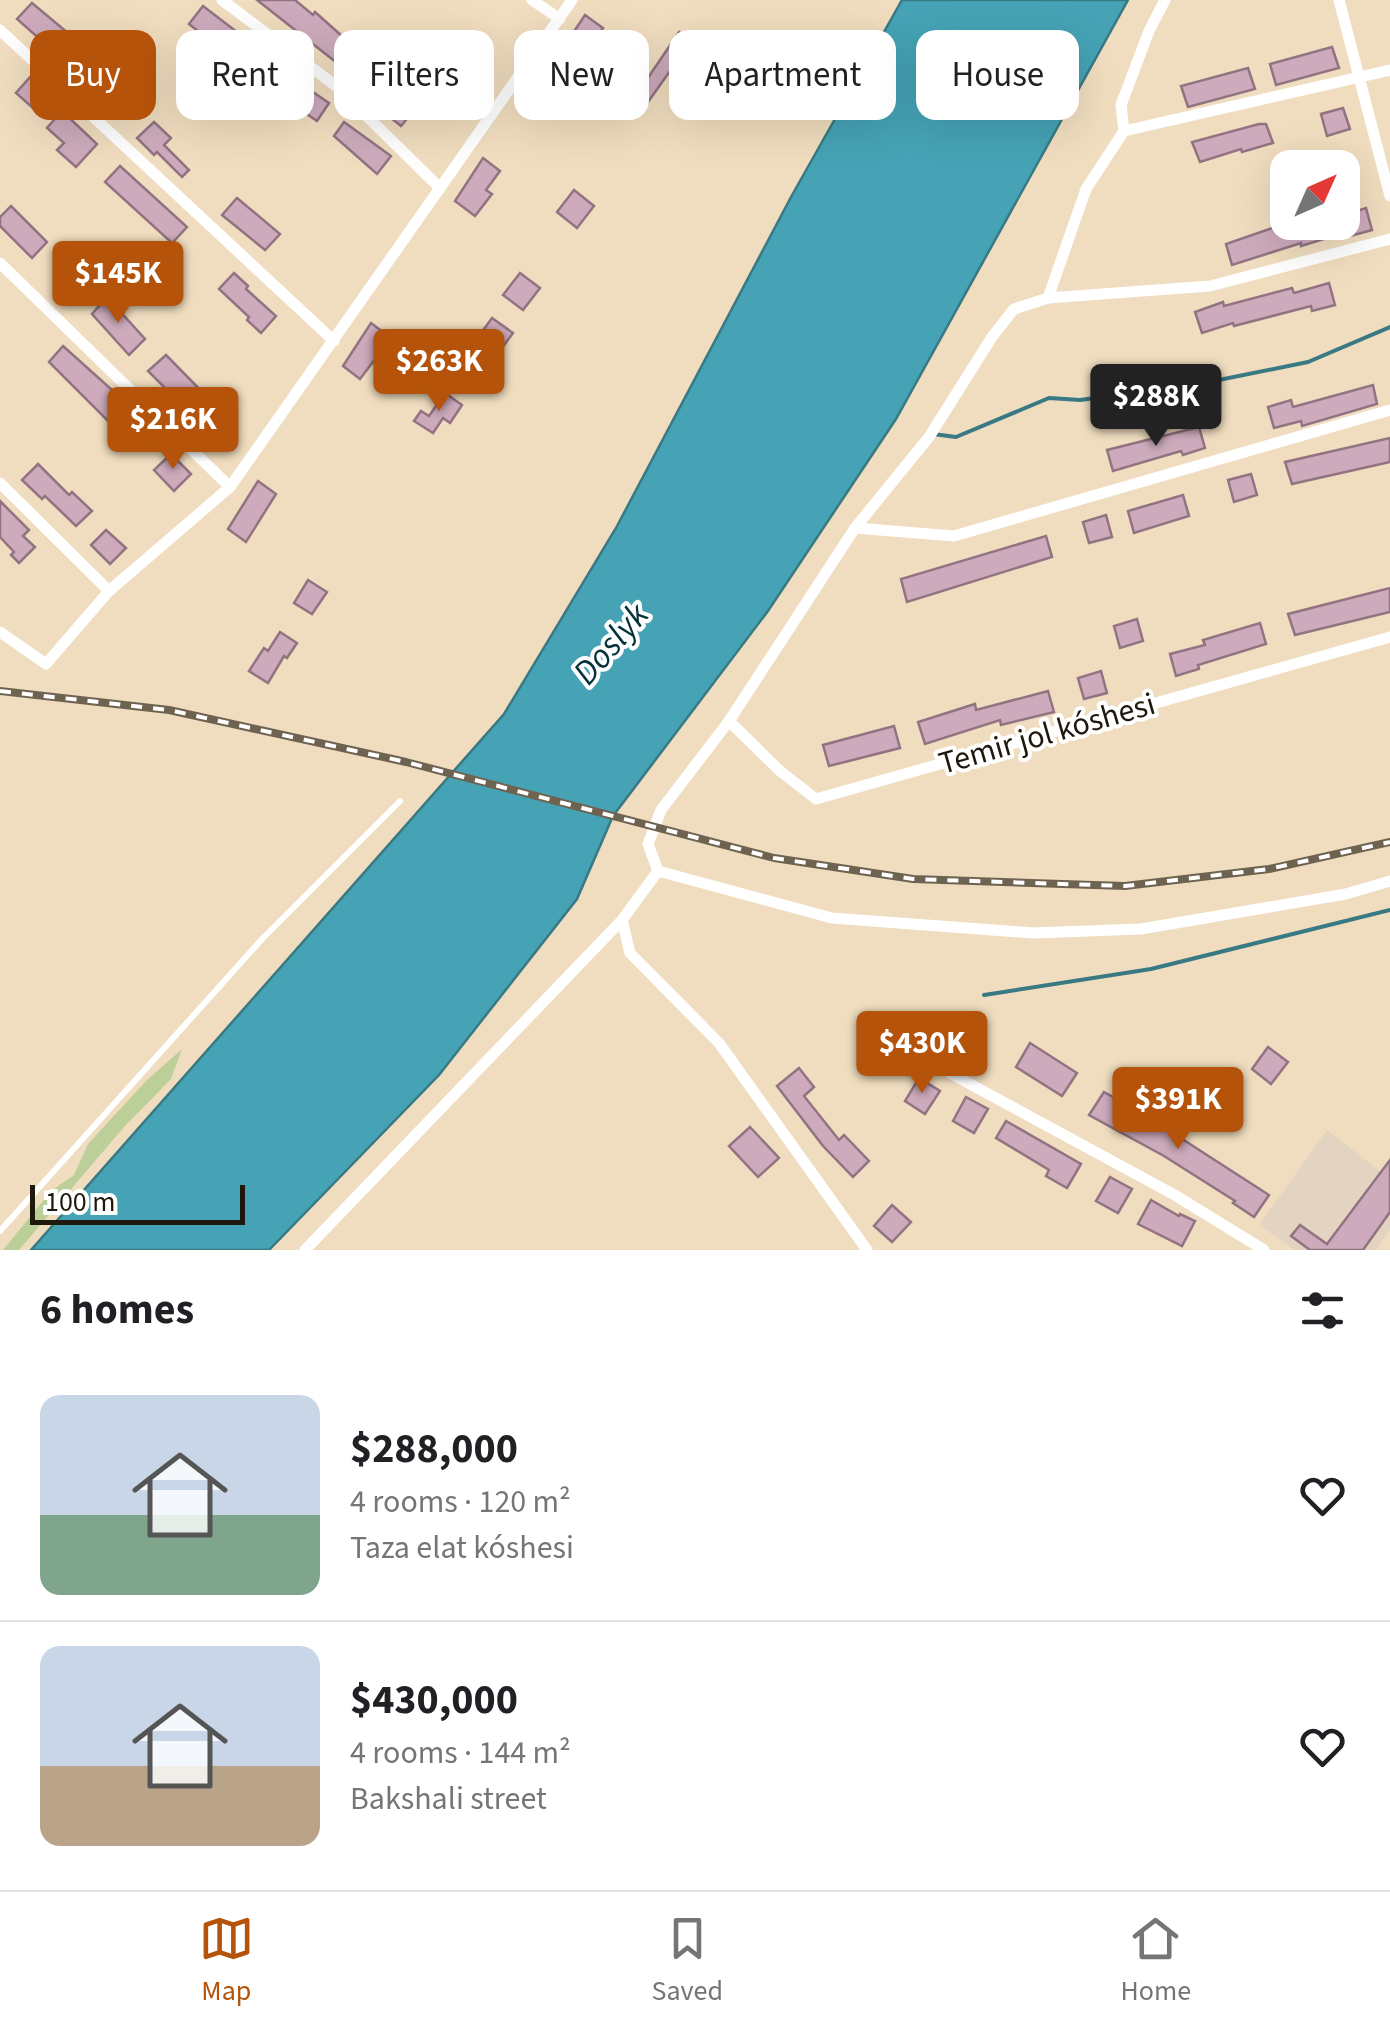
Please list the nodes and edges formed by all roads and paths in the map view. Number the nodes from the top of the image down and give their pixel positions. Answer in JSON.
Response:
{"nodes":[{"id":1,"x":222,"y":0,"type":"edge"},
{"id":2,"x":532,"y":0,"type":"edge"},
{"id":3,"x":572,"y":0,"type":"edge"},
{"id":4,"x":1165,"y":0,"type":"edge"},
{"id":5,"x":1339,"y":0,"type":"edge"},
{"id":6,"x":560,"y":18,"type":"junction"},
{"id":7,"x":0,"y":30,"type":"edge"},
{"id":8,"x":1390,"y":70,"type":"edge"},
{"id":9,"x":1358,"y":79,"type":"junction"},
{"id":10,"x":1124,"y":132,"type":"junction"},
{"id":11,"x":440,"y":188,"type":"junction"},
{"id":12,"x":1390,"y":196,"type":"edge"},
{"id":13,"x":1390,"y":240,"type":"edge"},
{"id":14,"x":0,"y":264,"type":"edge"},
{"id":15,"x":1048,"y":298,"type":"junction"},
{"id":16,"x":334,"y":341,"type":"junction"},
{"id":17,"x":1390,"y":410,"type":"edge"},
{"id":18,"x":0,"y":482,"type":"edge"},
{"id":19,"x":230,"y":487,"type":"junction"},
{"id":20,"x":855,"y":528,"type":"junction"},
{"id":21,"x":109,"y":590,"type":"junction"},
{"id":22,"x":0,"y":632,"type":"edge"},
{"id":23,"x":1390,"y":638,"type":"edge"},
{"id":24,"x":729,"y":721,"type":"junction"},
{"id":25,"x":400,"y":801,"type":"dead end"},
{"id":26,"x":658,"y":871,"type":"junction"},
{"id":27,"x":1390,"y":881,"type":"edge"},
{"id":28,"x":622,"y":920,"type":"junction"},
{"id":29,"x":935,"y":1065,"type":"dead end"},
{"id":30,"x":0,"y":1230,"type":"edge"},
{"id":31,"x":305,"y":1250,"type":"edge"},
{"id":32,"x":866,"y":1250,"type":"edge"},
{"id":33,"x":1264,"y":1250,"type":"edge"}],
"edges":[{"from":1,"to":11,"type":"street"},
{"from":2,"to":6,"type":"street"},
{"from":3,"to":6,"type":"street"},
{"from":4,"to":10,"type":"street"},
{"from":5,"to":9,"type":"street"},
{"from":6,"to":11,"type":"street"},
{"from":7,"to":16,"type":"street"},
{"from":8,"to":9,"type":"street"},
{"from":9,"to":10,"type":"street"},
{"from":9,"to":12,"type":"street"},
{"from":10,"to":15,"type":"street"},
{"from":11,"to":16,"type":"street"},
{"from":13,"to":15,"type":"street"},
{"from":14,"to":19,"type":"street"},
{"from":15,"to":20,"type":"street"},
{"from":16,"to":19,"type":"street"},
{"from":17,"to":20,"type":"street"},
{"from":18,"to":21,"type":"street"},
{"from":19,"to":21,"type":"street"},
{"from":20,"to":24,"type":"street"},
{"from":21,"to":22,"type":"street"},
{"from":23,"to":24,"type":"street","name":"Temir jol kóshesi"},
{"from":24,"to":26,"type":"street"},
{"from":25,"to":30,"type":"lane"},
{"from":26,"to":27,"type":"street"},
{"from":26,"to":28,"type":"street"},
{"from":28,"to":31,"type":"street"},
{"from":28,"to":32,"type":"street"},
{"from":29,"to":33,"type":"street"}]}
